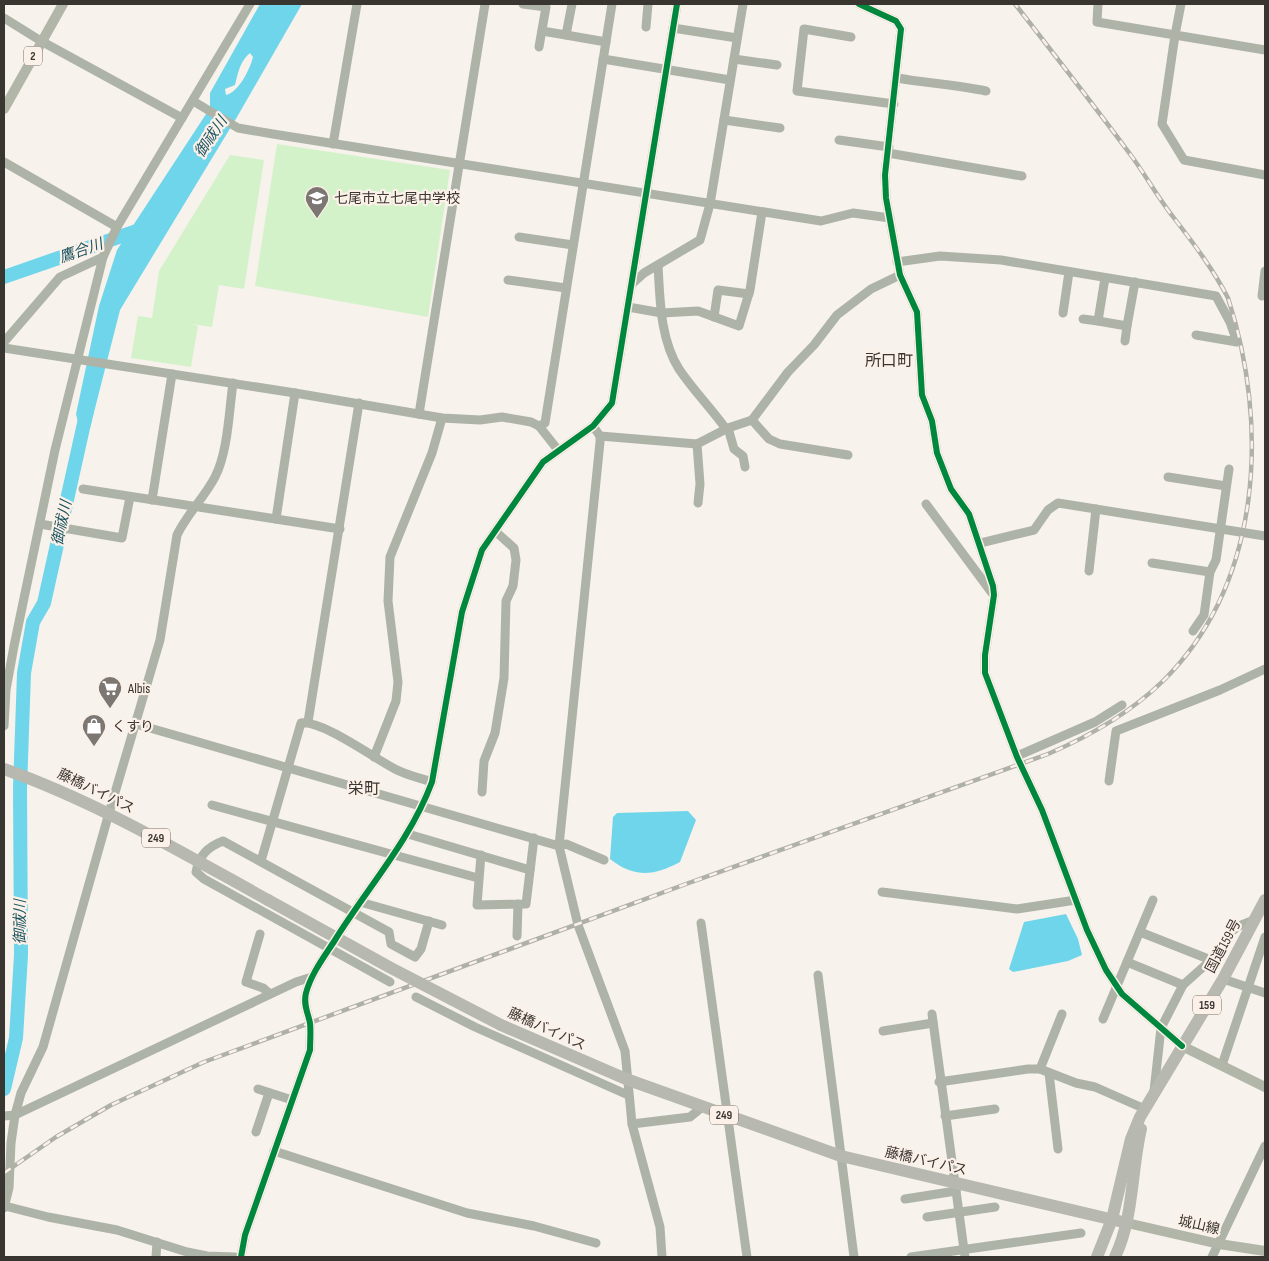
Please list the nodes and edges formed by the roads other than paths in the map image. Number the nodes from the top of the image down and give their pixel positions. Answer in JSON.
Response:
{"nodes":[{"id":1,"x":63,"y":4,"type":"edge"},
{"id":2,"x":250,"y":4,"type":"edge"},
{"id":3,"x":357,"y":4,"type":"edge"},
{"id":4,"x":485,"y":4,"type":"edge"},
{"id":5,"x":523,"y":4,"type":"edge"},
{"id":6,"x":572,"y":4,"type":"edge"},
{"id":7,"x":612,"y":4,"type":"edge"},
{"id":8,"x":648,"y":4,"type":"edge"},
{"id":9,"x":677,"y":4,"type":"edge"},
{"id":10,"x":743,"y":4,"type":"edge"},
{"id":11,"x":859,"y":4,"type":"edge"},
{"id":12,"x":1098,"y":4,"type":"edge"},
{"id":13,"x":1181,"y":4,"type":"edge"},
{"id":14,"x":546,"y":6,"type":"edge"},
{"id":15,"x":4,"y":18,"type":"edge"},
{"id":16,"x":646,"y":27,"type":"dead end"},
{"id":17,"x":673,"y":28,"type":"junction"},
{"id":18,"x":542,"y":31,"type":"junction"},
{"id":19,"x":566,"y":35,"type":"junction"},
{"id":20,"x":1175,"y":35,"type":"junction"},
{"id":21,"x":851,"y":37,"type":"dead end"},
{"id":22,"x":737,"y":38,"type":"junction"},
{"id":23,"x":42,"y":41,"type":"junction"},
{"id":24,"x":606,"y":42,"type":"junction"},
{"id":25,"x":539,"y":48,"type":"dead end"},
{"id":26,"x":1265,"y":50,"type":"edge"},
{"id":27,"x":603,"y":59,"type":"junction"},
{"id":28,"x":734,"y":59,"type":"junction"},
{"id":29,"x":777,"y":65,"type":"dead end"},
{"id":30,"x":666,"y":71,"type":"junction"},
{"id":31,"x":897,"y":78,"type":"junction"},
{"id":32,"x":730,"y":80,"type":"junction"},
{"id":33,"x":986,"y":91,"type":"dead end"},
{"id":34,"x":193,"y":101,"type":"junction"},
{"id":35,"x":894,"y":104,"type":"junction"},
{"id":36,"x":4,"y":109,"type":"edge"},
{"id":37,"x":182,"y":118,"type":"junction"},
{"id":38,"x":724,"y":120,"type":"junction"},
{"id":39,"x":780,"y":128,"type":"dead end"},
{"id":40,"x":839,"y":140,"type":"dead end"},
{"id":41,"x":333,"y":144,"type":"junction"},
{"id":42,"x":888,"y":150,"type":"junction"},
{"id":43,"x":4,"y":162,"type":"edge"},
{"id":44,"x":459,"y":164,"type":"junction"},
{"id":45,"x":1265,"y":175,"type":"edge"},
{"id":46,"x":1022,"y":176,"type":"dead end"},
{"id":47,"x":583,"y":183,"type":"junction"},
{"id":48,"x":647,"y":193,"type":"junction"},
{"id":49,"x":710,"y":204,"type":"junction"},
{"id":50,"x":762,"y":212,"type":"junction"},
{"id":51,"x":890,"y":218,"type":"junction"},
{"id":52,"x":116,"y":229,"type":"junction"},
{"id":53,"x":519,"y":237,"type":"dead end"},
{"id":54,"x":573,"y":245,"type":"junction"},
{"id":55,"x":104,"y":255,"type":"junction"},
{"id":56,"x":897,"y":262,"type":"junction"},
{"id":57,"x":658,"y":265,"type":"junction"},
{"id":58,"x":1265,"y":271,"type":"edge"},
{"id":59,"x":1069,"y":272,"type":"junction"},
{"id":60,"x":900,"y":275,"type":"junction"},
{"id":61,"x":1104,"y":278,"type":"junction"},
{"id":62,"x":508,"y":280,"type":"dead end"},
{"id":63,"x":1135,"y":282,"type":"junction"},
{"id":64,"x":632,"y":284,"type":"junction"},
{"id":65,"x":566,"y":288,"type":"junction"},
{"id":66,"x":749,"y":294,"type":"junction"},
{"id":67,"x":1262,"y":296,"type":"dead end"},
{"id":68,"x":628,"y":307,"type":"junction"},
{"id":69,"x":662,"y":313,"type":"junction"},
{"id":70,"x":1063,"y":313,"type":"dead end"},
{"id":71,"x":714,"y":317,"type":"junction"},
{"id":72,"x":1083,"y":319,"type":"dead end"},
{"id":73,"x":1098,"y":321,"type":"junction"},
{"id":74,"x":1127,"y":326,"type":"junction"},
{"id":75,"x":1196,"y":335,"type":"dead end"},
{"id":76,"x":1125,"y":340,"type":"dead end"},
{"id":77,"x":4,"y":342,"type":"edge"},
{"id":78,"x":4,"y":348,"type":"edge"},
{"id":79,"x":80,"y":361,"type":"junction"},
{"id":80,"x":172,"y":374,"type":"junction"},
{"id":81,"x":233,"y":383,"type":"junction"},
{"id":82,"x":295,"y":393,"type":"junction"},
{"id":83,"x":359,"y":403,"type":"junction"},
{"id":84,"x":419,"y":414,"type":"junction"},
{"id":85,"x":442,"y":418,"type":"junction"},
{"id":86,"x":752,"y":420,"type":"junction"},
{"id":87,"x":539,"y":426,"type":"junction"},
{"id":88,"x":593,"y":426,"type":"junction"},
{"id":89,"x":727,"y":429,"type":"junction"},
{"id":90,"x":600,"y":436,"type":"junction"},
{"id":91,"x":697,"y":444,"type":"junction"},
{"id":92,"x":558,"y":450,"type":"junction"},
{"id":93,"x":848,"y":455,"type":"dead end"},
{"id":94,"x":745,"y":467,"type":"dead end"},
{"id":95,"x":1229,"y":468,"type":"dead end"},
{"id":96,"x":1168,"y":477,"type":"dead end"},
{"id":97,"x":1226,"y":486,"type":"junction"},
{"id":98,"x":84,"y":489,"type":"dead end"},
{"id":99,"x":130,"y":497,"type":"junction"},
{"id":100,"x":152,"y":500,"type":"junction"},
{"id":101,"x":698,"y":503,"type":"dead end"},
{"id":102,"x":926,"y":504,"type":"dead end"},
{"id":103,"x":196,"y":506,"type":"junction"},
{"id":104,"x":1096,"y":509,"type":"junction"},
{"id":105,"x":276,"y":519,"type":"junction"},
{"id":106,"x":40,"y":524,"type":"junction"},
{"id":107,"x":340,"y":529,"type":"junction"},
{"id":108,"x":1219,"y":530,"type":"junction"},
{"id":109,"x":495,"y":531,"type":"junction"},
{"id":110,"x":1265,"y":536,"type":"edge"},
{"id":111,"x":980,"y":543,"type":"junction"},
{"id":112,"x":1152,"y":563,"type":"dead end"},
{"id":113,"x":1089,"y":571,"type":"dead end"},
{"id":114,"x":1210,"y":572,"type":"junction"},
{"id":115,"x":994,"y":595,"type":"junction"},
{"id":116,"x":1193,"y":631,"type":"dead end"},
{"id":117,"x":1265,"y":669,"type":"edge"},
{"id":118,"x":5,"y":690,"type":"edge"},
{"id":119,"x":1122,"y":705,"type":"dead end"},
{"id":120,"x":308,"y":722,"type":"junction"},
{"id":121,"x":136,"y":724,"type":"junction"},
{"id":122,"x":4,"y":726,"type":"edge"},
{"id":123,"x":1017,"y":756,"type":"junction"},
{"id":124,"x":374,"y":757,"type":"junction"},
{"id":125,"x":288,"y":768,"type":"junction"},
{"id":126,"x":5,"y":769,"type":"edge"},
{"id":127,"x":1109,"y":781,"type":"dead end"},
{"id":128,"x":432,"y":782,"type":"junction"},
{"id":129,"x":482,"y":792,"type":"dead end"},
{"id":130,"x":212,"y":805,"type":"dead end"},
{"id":131,"x":423,"y":806,"type":"junction"},
{"id":132,"x":109,"y":812,"type":"junction"},
{"id":133,"x":273,"y":822,"type":"junction"},
{"id":134,"x":408,"y":834,"type":"junction"},
{"id":135,"x":534,"y":838,"type":"junction"},
{"id":136,"x":558,"y":846,"type":"junction"},
{"id":137,"x":394,"y":855,"type":"junction"},
{"id":138,"x":481,"y":855,"type":"junction"},
{"id":139,"x":604,"y":860,"type":"dead end"},
{"id":140,"x":198,"y":862,"type":"junction"},
{"id":141,"x":261,"y":862,"type":"junction"},
{"id":142,"x":530,"y":870,"type":"junction"},
{"id":143,"x":478,"y":878,"type":"junction"},
{"id":144,"x":882,"y":892,"type":"dead end"},
{"id":145,"x":1076,"y":900,"type":"junction"},
{"id":146,"x":1153,"y":900,"type":"dead end"},
{"id":147,"x":360,"y":902,"type":"junction"},
{"id":148,"x":518,"y":904,"type":"junction"},
{"id":149,"x":1264,"y":904,"type":"edge"},
{"id":150,"x":352,"y":913,"type":"junction"},
{"id":151,"x":1254,"y":920,"type":"junction"},
{"id":152,"x":429,"y":921,"type":"junction"},
{"id":153,"x":702,"y":923,"type":"dead end"},
{"id":154,"x":442,"y":925,"type":"dead end"},
{"id":155,"x":1140,"y":932,"type":"junction"},
{"id":156,"x":260,"y":934,"type":"dead end"},
{"id":157,"x":517,"y":936,"type":"dead end"},
{"id":158,"x":1265,"y":937,"type":"edge"},
{"id":159,"x":329,"y":949,"type":"junction"},
{"id":160,"x":1211,"y":960,"type":"junction"},
{"id":161,"x":1127,"y":962,"type":"junction"},
{"id":162,"x":818,"y":974,"type":"dead end"},
{"id":163,"x":312,"y":977,"type":"junction"},
{"id":164,"x":1223,"y":979,"type":"junction"},
{"id":165,"x":390,"y":982,"type":"dead end"},
{"id":166,"x":1184,"y":985,"type":"junction"},
{"id":167,"x":1117,"y":986,"type":"junction"},
{"id":168,"x":1250,"y":988,"type":"junction"},
{"id":169,"x":1265,"y":993,"type":"edge"},
{"id":170,"x":270,"y":994,"type":"junction"},
{"id":171,"x":416,"y":997,"type":"dead end"},
{"id":172,"x":1062,"y":1014,"type":"dead end"},
{"id":173,"x":1103,"y":1019,"type":"dead end"},
{"id":174,"x":1160,"y":1028,"type":"junction"},
{"id":175,"x":883,"y":1031,"type":"dead end"},
{"id":176,"x":1182,"y":1046,"type":"junction"},
{"id":177,"x":1222,"y":1065,"type":"junction"},
{"id":178,"x":1040,"y":1069,"type":"junction"},
{"id":179,"x":1049,"y":1073,"type":"junction"},
{"id":180,"x":626,"y":1079,"type":"junction"},
{"id":181,"x":940,"y":1082,"type":"junction"},
{"id":182,"x":1265,"y":1087,"type":"edge"},
{"id":183,"x":258,"y":1089,"type":"dead end"},
{"id":184,"x":269,"y":1093,"type":"junction"},
{"id":185,"x":1154,"y":1093,"type":"junction"},
{"id":186,"x":628,"y":1095,"type":"junction"},
{"id":187,"x":292,"y":1100,"type":"junction"},
{"id":188,"x":701,"y":1108,"type":"junction"},
{"id":189,"x":995,"y":1109,"type":"dead end"},
{"id":190,"x":1145,"y":1109,"type":"junction"},
{"id":191,"x":15,"y":1115,"type":"junction"},
{"id":192,"x":4,"y":1116,"type":"edge"},
{"id":193,"x":726,"y":1116,"type":"junction"},
{"id":194,"x":945,"y":1116,"type":"junction"},
{"id":195,"x":632,"y":1124,"type":"junction"},
{"id":196,"x":256,"y":1132,"type":"dead end"},
{"id":197,"x":1265,"y":1146,"type":"edge"},
{"id":198,"x":1058,"y":1149,"type":"dead end"},
{"id":199,"x":274,"y":1151,"type":"junction"},
{"id":200,"x":841,"y":1156,"type":"junction"},
{"id":201,"x":956,"y":1187,"type":"junction"},
{"id":202,"x":905,"y":1199,"type":"dead end"},
{"id":203,"x":4,"y":1207,"type":"edge"},
{"id":204,"x":995,"y":1208,"type":"dead end"},
{"id":205,"x":959,"y":1213,"type":"junction"},
{"id":206,"x":927,"y":1217,"type":"dead end"},
{"id":207,"x":1112,"y":1219,"type":"junction"},
{"id":208,"x":1127,"y":1223,"type":"junction"},
{"id":209,"x":1081,"y":1233,"type":"dead end"},
{"id":210,"x":157,"y":1242,"type":"junction"},
{"id":211,"x":596,"y":1243,"type":"dead end"},
{"id":212,"x":1218,"y":1244,"type":"junction"},
{"id":213,"x":1265,"y":1250,"type":"edge"},
{"id":214,"x":965,"y":1254,"type":"edge"},
{"id":215,"x":156,"y":1257,"type":"edge"},
{"id":216,"x":235,"y":1257,"type":"edge"},
{"id":217,"x":241,"y":1257,"type":"edge"},
{"id":218,"x":252,"y":1257,"type":"edge"},
{"id":219,"x":662,"y":1257,"type":"edge"},
{"id":220,"x":747,"y":1257,"type":"edge"},
{"id":221,"x":854,"y":1257,"type":"edge"},
{"id":222,"x":911,"y":1257,"type":"edge"},
{"id":223,"x":1097,"y":1257,"type":"edge"},
{"id":224,"x":1115,"y":1257,"type":"edge"},
{"id":225,"x":1212,"y":1257,"type":"edge"}],
"edges":[{"from":1,"to":23,"type":"main road","number":"2"},
{"from":2,"to":34,"type":"street"},
{"from":3,"to":41,"type":"street"},
{"from":4,"to":44,"type":"street"},
{"from":5,"to":14,"type":"street"},
{"from":6,"to":19,"type":"street"},
{"from":7,"to":24,"type":"street"},
{"from":8,"to":16,"type":"street"},
{"from":9,"to":17,"type":"street"},
{"from":10,"to":22,"type":"street"},
{"from":11,"to":31,"type":"street"},
{"from":12,"to":20,"type":"street"},
{"from":13,"to":20,"type":"street"},
{"from":14,"to":18,"type":"street"},
{"from":15,"to":23,"type":"street"},
{"from":17,"to":22,"type":"street"},
{"from":17,"to":30,"type":"street"},
{"from":18,"to":19,"type":"street"},
{"from":18,"to":25,"type":"street"},
{"from":19,"to":24,"type":"street"},
{"from":20,"to":26,"type":"street"},
{"from":20,"to":45,"type":"street"},
{"from":21,"to":35,"type":"street"},
{"from":22,"to":28,"type":"street"},
{"from":23,"to":36,"type":"main road","number":"2"},
{"from":23,"to":37,"type":"street"},
{"from":24,"to":27,"type":"street"},
{"from":27,"to":30,"type":"street"},
{"from":27,"to":47,"type":"street"},
{"from":28,"to":29,"type":"street"},
{"from":28,"to":32,"type":"street"},
{"from":30,"to":32,"type":"street"},
{"from":30,"to":48,"type":"street"},
{"from":31,"to":33,"type":"street"},
{"from":31,"to":35,"type":"street"},
{"from":32,"to":38,"type":"street"},
{"from":34,"to":37,"type":"street"},
{"from":34,"to":41,"type":"street"},
{"from":35,"to":42,"type":"street"},
{"from":37,"to":52,"type":"street"},
{"from":38,"to":39,"type":"street"},
{"from":38,"to":49,"type":"street"},
{"from":40,"to":42,"type":"street"},
{"from":41,"to":44,"type":"street"},
{"from":42,"to":46,"type":"street"},
{"from":42,"to":51,"type":"street"},
{"from":43,"to":52,"type":"street"},
{"from":44,"to":47,"type":"street"},
{"from":44,"to":84,"type":"street"},
{"from":47,"to":48,"type":"street"},
{"from":47,"to":54,"type":"street"},
{"from":48,"to":49,"type":"street"},
{"from":48,"to":64,"type":"street"},
{"from":49,"to":50,"type":"street"},
{"from":49,"to":57,"type":"street"},
{"from":50,"to":51,"type":"street"},
{"from":50,"to":66,"type":"street"},
{"from":51,"to":56,"type":"street"},
{"from":52,"to":55,"type":"street"},
{"from":53,"to":54,"type":"street"},
{"from":54,"to":65,"type":"street"},
{"from":55,"to":77,"type":"street"},
{"from":55,"to":79,"type":"street"},
{"from":56,"to":59,"type":"street"},
{"from":56,"to":60,"type":"street"},
{"from":57,"to":64,"type":"street"},
{"from":57,"to":69,"type":"street"},
{"from":58,"to":67,"type":"street"},
{"from":59,"to":61,"type":"street"},
{"from":59,"to":70,"type":"street"},
{"from":60,"to":86,"type":"street"},
{"from":60,"to":111,"type":"street"},
{"from":61,"to":63,"type":"street"},
{"from":61,"to":73,"type":"street"},
{"from":62,"to":65,"type":"street"},
{"from":63,"to":74,"type":"street"},
{"from":63,"to":75,"type":"street"},
{"from":64,"to":68,"type":"street"},
{"from":65,"to":87,"type":"street"},
{"from":66,"to":71,"type":"street"},
{"from":66,"to":71,"type":"street"},
{"from":68,"to":69,"type":"street"},
{"from":68,"to":88,"type":"street"},
{"from":69,"to":71,"type":"street"},
{"from":69,"to":89,"type":"street"},
{"from":72,"to":73,"type":"street"},
{"from":73,"to":74,"type":"street"},
{"from":74,"to":76,"type":"street"},
{"from":78,"to":79,"type":"street"},
{"from":79,"to":80,"type":"street"},
{"from":79,"to":106,"type":"street"},
{"from":80,"to":81,"type":"street"},
{"from":80,"to":100,"type":"street"},
{"from":81,"to":82,"type":"street"},
{"from":81,"to":103,"type":"street"},
{"from":82,"to":83,"type":"street"},
{"from":82,"to":105,"type":"street"},
{"from":83,"to":84,"type":"street"},
{"from":83,"to":107,"type":"street"},
{"from":84,"to":85,"type":"street"},
{"from":85,"to":87,"type":"street"},
{"from":85,"to":124,"type":"street"},
{"from":86,"to":89,"type":"street"},
{"from":86,"to":93,"type":"street"},
{"from":87,"to":92,"type":"street"},
{"from":88,"to":90,"type":"street"},
{"from":88,"to":92,"type":"street"},
{"from":89,"to":91,"type":"street"},
{"from":89,"to":94,"type":"street"},
{"from":90,"to":91,"type":"street"},
{"from":90,"to":136,"type":"street"},
{"from":91,"to":101,"type":"street"},
{"from":92,"to":109,"type":"street"},
{"from":95,"to":97,"type":"street"},
{"from":96,"to":97,"type":"street"},
{"from":97,"to":108,"type":"street"},
{"from":98,"to":99,"type":"street"},
{"from":99,"to":100,"type":"street"},
{"from":99,"to":106,"type":"street"},
{"from":100,"to":103,"type":"street"},
{"from":102,"to":115,"type":"street"},
{"from":103,"to":105,"type":"street"},
{"from":103,"to":121,"type":"street"},
{"from":104,"to":108,"type":"street"},
{"from":104,"to":111,"type":"street"},
{"from":104,"to":113,"type":"street"},
{"from":105,"to":107,"type":"street"},
{"from":106,"to":118,"type":"street"},
{"from":107,"to":120,"type":"street"},
{"from":108,"to":110,"type":"street"},
{"from":108,"to":114,"type":"street"},
{"from":109,"to":128,"type":"street"},
{"from":109,"to":129,"type":"street"},
{"from":111,"to":115,"type":"street"},
{"from":112,"to":114,"type":"street"},
{"from":114,"to":116,"type":"street"},
{"from":115,"to":123,"type":"street"},
{"from":117,"to":127,"type":"street"},
{"from":118,"to":122,"type":"street"},
{"from":119,"to":123,"type":"street"},
{"from":120,"to":124,"type":"street"},
{"from":120,"to":125,"type":"street"},
{"from":121,"to":125,"type":"street"},
{"from":121,"to":132,"type":"street"},
{"from":123,"to":145,"type":"street"},
{"from":124,"to":128,"type":"street"},
{"from":125,"to":131,"type":"street"},
{"from":125,"to":133,"type":"street"},
{"from":126,"to":132,"type":"highway","name":"藤橋バイパス","number":"249"},
{"from":128,"to":131,"type":"street"},
{"from":130,"to":133,"type":"street"},
{"from":131,"to":134,"type":"street"},
{"from":131,"to":135,"type":"street"},
{"from":132,"to":140,"type":"highway","name":"藤橋バイパス","number":"249"},
{"from":132,"to":191,"type":"street"},
{"from":133,"to":137,"type":"street"},
{"from":133,"to":141,"type":"street"},
{"from":134,"to":137,"type":"street"},
{"from":134,"to":138,"type":"street"},
{"from":135,"to":136,"type":"street"},
{"from":135,"to":142,"type":"street"},
{"from":136,"to":139,"type":"street"},
{"from":136,"to":180,"type":"street"},
{"from":137,"to":143,"type":"street"},
{"from":137,"to":147,"type":"street"},
{"from":138,"to":142,"type":"street"},
{"from":138,"to":143,"type":"street"},
{"from":140,"to":141,"type":"street"},
{"from":140,"to":159,"type":"street"},
{"from":140,"to":180,"type":"highway","name":"藤橋バイパス","number":"249","bridge":true},
{"from":141,"to":150,"type":"street"},
{"from":142,"to":148,"type":"street"},
{"from":143,"to":148,"type":"street"},
{"from":144,"to":145,"type":"street"},
{"from":145,"to":167,"type":"street"},
{"from":146,"to":155,"type":"street"},
{"from":147,"to":150,"type":"street"},
{"from":147,"to":152,"type":"street"},
{"from":148,"to":157,"type":"street"},
{"from":149,"to":151,"type":"highway","name":"国道159号","number":"159"},
{"from":150,"to":152,"type":"street"},
{"from":150,"to":159,"type":"street"},
{"from":151,"to":160,"type":"street"},
{"from":151,"to":164,"type":"highway","name":"国道159号","number":"159"},
{"from":152,"to":154,"type":"street"},
{"from":153,"to":193,"type":"street"},
{"from":155,"to":160,"type":"street"},
{"from":155,"to":161,"type":"street"},
{"from":156,"to":170,"type":"street"},
{"from":158,"to":168,"type":"street"},
{"from":159,"to":163,"type":"street"},
{"from":159,"to":165,"type":"street"},
{"from":160,"to":166,"type":"street"},
{"from":161,"to":166,"type":"street"},
{"from":161,"to":167,"type":"street"},
{"from":162,"to":200,"type":"street"},
{"from":163,"to":170,"type":"street"},
{"from":163,"to":187,"type":"street"},
{"from":164,"to":168,"type":"street"},
{"from":164,"to":176,"type":"highway","name":"国道159号","number":"159"},
{"from":166,"to":174,"type":"street"},
{"from":167,"to":173,"type":"street"},
{"from":167,"to":174,"type":"street"},
{"from":168,"to":169,"type":"street"},
{"from":168,"to":177,"type":"street"},
{"from":170,"to":191,"type":"street"},
{"from":171,"to":186,"type":"street"},
{"from":172,"to":178,"type":"street"},
{"from":174,"to":176,"type":"street"},
{"from":174,"to":185,"type":"street"},
{"from":175,"to":181,"type":"street"},
{"from":176,"to":177,"type":"main road"},
{"from":176,"to":185,"type":"highway","name":"国道159号","number":"159"},
{"from":177,"to":182,"type":"main road"},
{"from":178,"to":179,"type":"street"},
{"from":178,"to":181,"type":"street"},
{"from":179,"to":190,"type":"street"},
{"from":179,"to":198,"type":"street"},
{"from":180,"to":186,"type":"street"},
{"from":180,"to":188,"type":"highway","name":"藤橋バイパス","number":"249"},
{"from":181,"to":194,"type":"street"},
{"from":183,"to":184,"type":"street"},
{"from":184,"to":187,"type":"street"},
{"from":184,"to":196,"type":"street"},
{"from":185,"to":190,"type":"highway","name":"国道159号","number":"159"},
{"from":186,"to":195,"type":"street"},
{"from":187,"to":199,"type":"street"},
{"from":188,"to":193,"type":"highway","name":"藤橋バイパス","number":"249"},
{"from":188,"to":195,"type":"street"},
{"from":189,"to":194,"type":"street"},
{"from":190,"to":207,"type":"highway","name":"国道159号","number":"159"},
{"from":190,"to":208,"type":"highway","name":"国道159号","number":"159"},
{"from":191,"to":192,"type":"street"},
{"from":191,"to":203,"type":"street"},
{"from":193,"to":200,"type":"highway","name":"藤橋バイパス","number":"249"},
{"from":193,"to":220,"type":"street"},
{"from":194,"to":201,"type":"street"},
{"from":195,"to":219,"type":"street"},
{"from":197,"to":212,"type":"street"},
{"from":199,"to":211,"type":"street"},
{"from":199,"to":217,"type":"street"},
{"from":200,"to":201,"type":"highway","name":"藤橋バイパス","number":"249"},
{"from":200,"to":221,"type":"street"},
{"from":201,"to":202,"type":"street"},
{"from":201,"to":205,"type":"street"},
{"from":201,"to":207,"type":"highway","name":"藤橋バイパス","number":"249"},
{"from":203,"to":210,"type":"street"},
{"from":204,"to":205,"type":"street"},
{"from":205,"to":206,"type":"street"},
{"from":205,"to":214,"type":"street"},
{"from":207,"to":208,"type":"highway","number":"249"},
{"from":207,"to":223,"type":"highway","number":"159"},
{"from":208,"to":212,"type":"main road","name":"城山線"},
{"from":208,"to":224,"type":"highway","number":"159"},
{"from":209,"to":214,"type":"street"},
{"from":210,"to":215,"type":"street"},
{"from":210,"to":216,"type":"street"},
{"from":212,"to":213,"type":"main road","name":"城山線"},
{"from":212,"to":225,"type":"street"},
{"from":214,"to":222,"type":"street"},
{"from":217,"to":218,"type":"street"}]}
